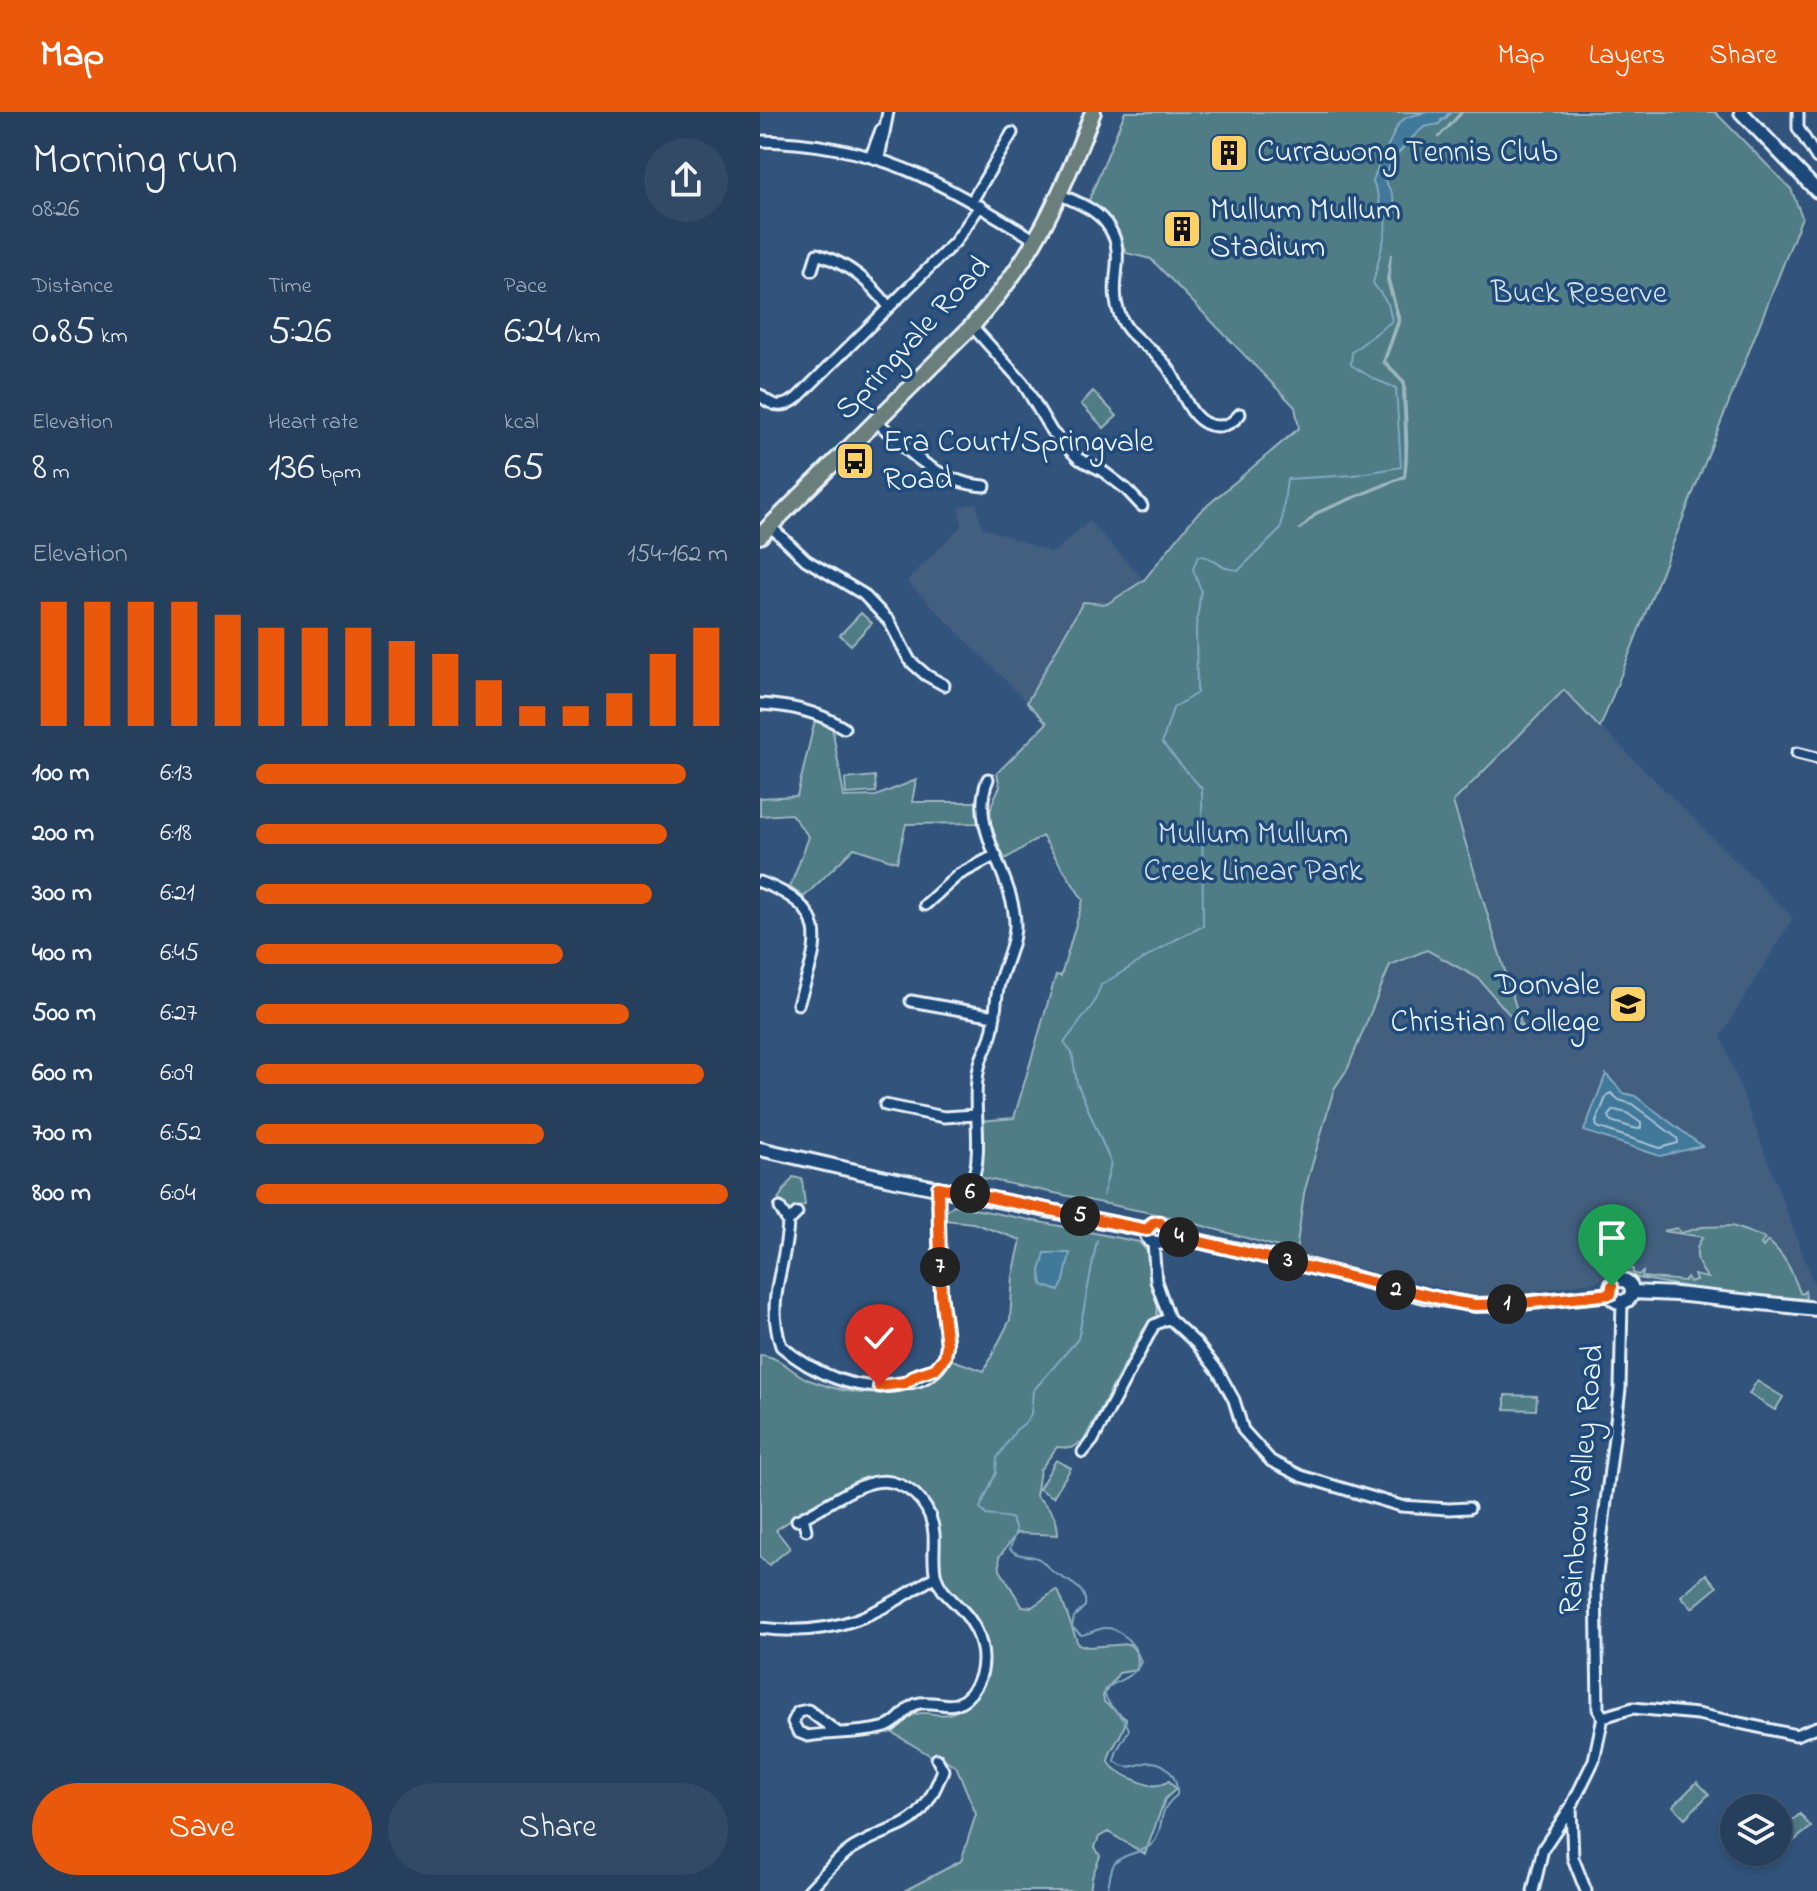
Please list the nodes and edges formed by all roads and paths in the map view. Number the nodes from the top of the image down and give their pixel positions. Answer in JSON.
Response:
{"nodes":[{"id":1,"x":1093,"y":112,"type":"edge"},
{"id":2,"x":1741,"y":112,"type":"edge"},
{"id":3,"x":1798,"y":112,"type":"edge"},
{"id":4,"x":887,"y":116,"type":"edge"},
{"id":5,"x":1012,"y":133,"type":"dead end"},
{"id":6,"x":760,"y":141,"type":"edge"},
{"id":7,"x":875,"y":157,"type":"junction"},
{"id":8,"x":1817,"y":158,"type":"edge"},
{"id":9,"x":1817,"y":191,"type":"edge"},
{"id":10,"x":1061,"y":195,"type":"junction"},
{"id":11,"x":976,"y":204,"type":"junction"},
{"id":12,"x":1037,"y":241,"type":"junction"},
{"id":13,"x":812,"y":270,"type":"dead end"},
{"id":14,"x":889,"y":307,"type":"junction"},
{"id":15,"x":972,"y":326,"type":"junction"},
{"id":16,"x":760,"y":395,"type":"edge"},
{"id":17,"x":1240,"y":414,"type":"dead end"},
{"id":18,"x":877,"y":421,"type":"junction"},
{"id":19,"x":985,"y":486,"type":"dead end"},
{"id":20,"x":1142,"y":506,"type":"dead end"},
{"id":21,"x":765,"y":531,"type":"edge"},
{"id":22,"x":944,"y":685,"type":"dead end"},
{"id":23,"x":760,"y":704,"type":"edge"},
{"id":24,"x":844,"y":728,"type":"dead end"},
{"id":25,"x":1797,"y":753,"type":"dead end"},
{"id":26,"x":1817,"y":758,"type":"edge"},
{"id":27,"x":988,"y":779,"type":"dead end"},
{"id":28,"x":996,"y":855,"type":"junction"},
{"id":29,"x":760,"y":882,"type":"edge"},
{"id":30,"x":925,"y":905,"type":"dead end"},
{"id":31,"x":911,"y":1001,"type":"dead end"},
{"id":32,"x":798,"y":1004,"type":"dead end"},
{"id":33,"x":995,"y":1016,"type":"junction"},
{"id":34,"x":885,"y":1105,"type":"dead end"},
{"id":35,"x":976,"y":1115,"type":"junction"},
{"id":36,"x":760,"y":1149,"type":"edge"},
{"id":37,"x":938,"y":1187,"type":"junction"},
{"id":38,"x":971,"y":1193,"type":"junction"},
{"id":39,"x":780,"y":1208,"type":"dead end"},
{"id":40,"x":797,"y":1213,"type":"dead end"},
{"id":41,"x":788,"y":1222,"type":"junction"},
{"id":42,"x":1147,"y":1230,"type":"junction"},
{"id":43,"x":1167,"y":1234,"type":"junction"},
{"id":44,"x":1153,"y":1243,"type":"junction"},
{"id":45,"x":1632,"y":1292,"type":"junction"},
{"id":46,"x":1611,"y":1294,"type":"junction"},
{"id":47,"x":1622,"y":1302,"type":"junction"},
{"id":48,"x":1817,"y":1309,"type":"edge"},
{"id":49,"x":1169,"y":1318,"type":"junction"},
{"id":50,"x":1083,"y":1452,"type":"dead end"},
{"id":51,"x":1469,"y":1508,"type":"dead end"},
{"id":52,"x":806,"y":1530,"type":"dead end"},
{"id":53,"x":936,"y":1576,"type":"junction"},
{"id":54,"x":760,"y":1628,"type":"edge"},
{"id":55,"x":1603,"y":1717,"type":"junction"},
{"id":56,"x":1817,"y":1727,"type":"edge"},
{"id":57,"x":837,"y":1732,"type":"dead end"},
{"id":58,"x":937,"y":1759,"type":"dead end"},
{"id":59,"x":1571,"y":1807,"type":"junction"},
{"id":60,"x":808,"y":1891,"type":"edge"},
{"id":61,"x":1533,"y":1891,"type":"edge"},
{"id":62,"x":1586,"y":1891,"type":"edge"}],
"edges":[{"from":1,"to":10,"type":"main road","name":"Springvale Road"},
{"from":2,"to":9,"type":"main road"},
{"from":3,"to":8,"type":"street"},
{"from":4,"to":7,"type":"street"},
{"from":5,"to":11,"type":"street"},
{"from":6,"to":7,"type":"street"},
{"from":7,"to":11,"type":"street"},
{"from":10,"to":12,"type":"main road","name":"Springvale Road"},
{"from":10,"to":17,"type":"street"},
{"from":11,"to":12,"type":"street"},
{"from":11,"to":14,"type":"street"},
{"from":12,"to":15,"type":"main road","name":"Springvale Road"},
{"from":13,"to":14,"type":"street"},
{"from":14,"to":16,"type":"street"},
{"from":15,"to":18,"type":"main road","name":"Springvale Road"},
{"from":15,"to":20,"type":"street"},
{"from":18,"to":19,"type":"street"},
{"from":18,"to":21,"type":"main road","name":"Springvale Road"},
{"from":21,"to":22,"type":"street"},
{"from":23,"to":24,"type":"street"},
{"from":25,"to":26,"type":"street"},
{"from":27,"to":28,"type":"street"},
{"from":28,"to":30,"type":"street"},
{"from":28,"to":33,"type":"street"},
{"from":29,"to":32,"type":"street"},
{"from":31,"to":33,"type":"street"},
{"from":33,"to":35,"type":"street"},
{"from":34,"to":35,"type":"street"},
{"from":35,"to":38,"type":"street"},
{"from":36,"to":37,"type":"main road"},
{"from":37,"to":38,"type":"main road"},
{"from":37,"to":41,"type":"street"},
{"from":38,"to":42,"type":"main road"},
{"from":39,"to":41,"type":"street"},
{"from":40,"to":41,"type":"street"},
{"from":42,"to":43,"type":"main road"},
{"from":42,"to":44,"type":"main road"},
{"from":43,"to":44,"type":"main road"},
{"from":43,"to":46,"type":"main road"},
{"from":44,"to":49,"type":"street"},
{"from":45,"to":46,"type":"main road"},
{"from":45,"to":47,"type":"main road"},
{"from":45,"to":48,"type":"main road"},
{"from":46,"to":47,"type":"main road"},
{"from":47,"to":55,"type":"street","name":"Rainbow Valley Road"},
{"from":49,"to":50,"type":"street"},
{"from":49,"to":51,"type":"street"},
{"from":52,"to":53,"type":"street"},
{"from":53,"to":54,"type":"street"},
{"from":53,"to":57,"type":"street"},
{"from":55,"to":56,"type":"street"},
{"from":55,"to":59,"type":"street","name":"Rainbow Valley Road"},
{"from":58,"to":60,"type":"street"},
{"from":59,"to":61,"type":"street"},
{"from":59,"to":62,"type":"street","name":"Rainbow Valley Road"}]}
